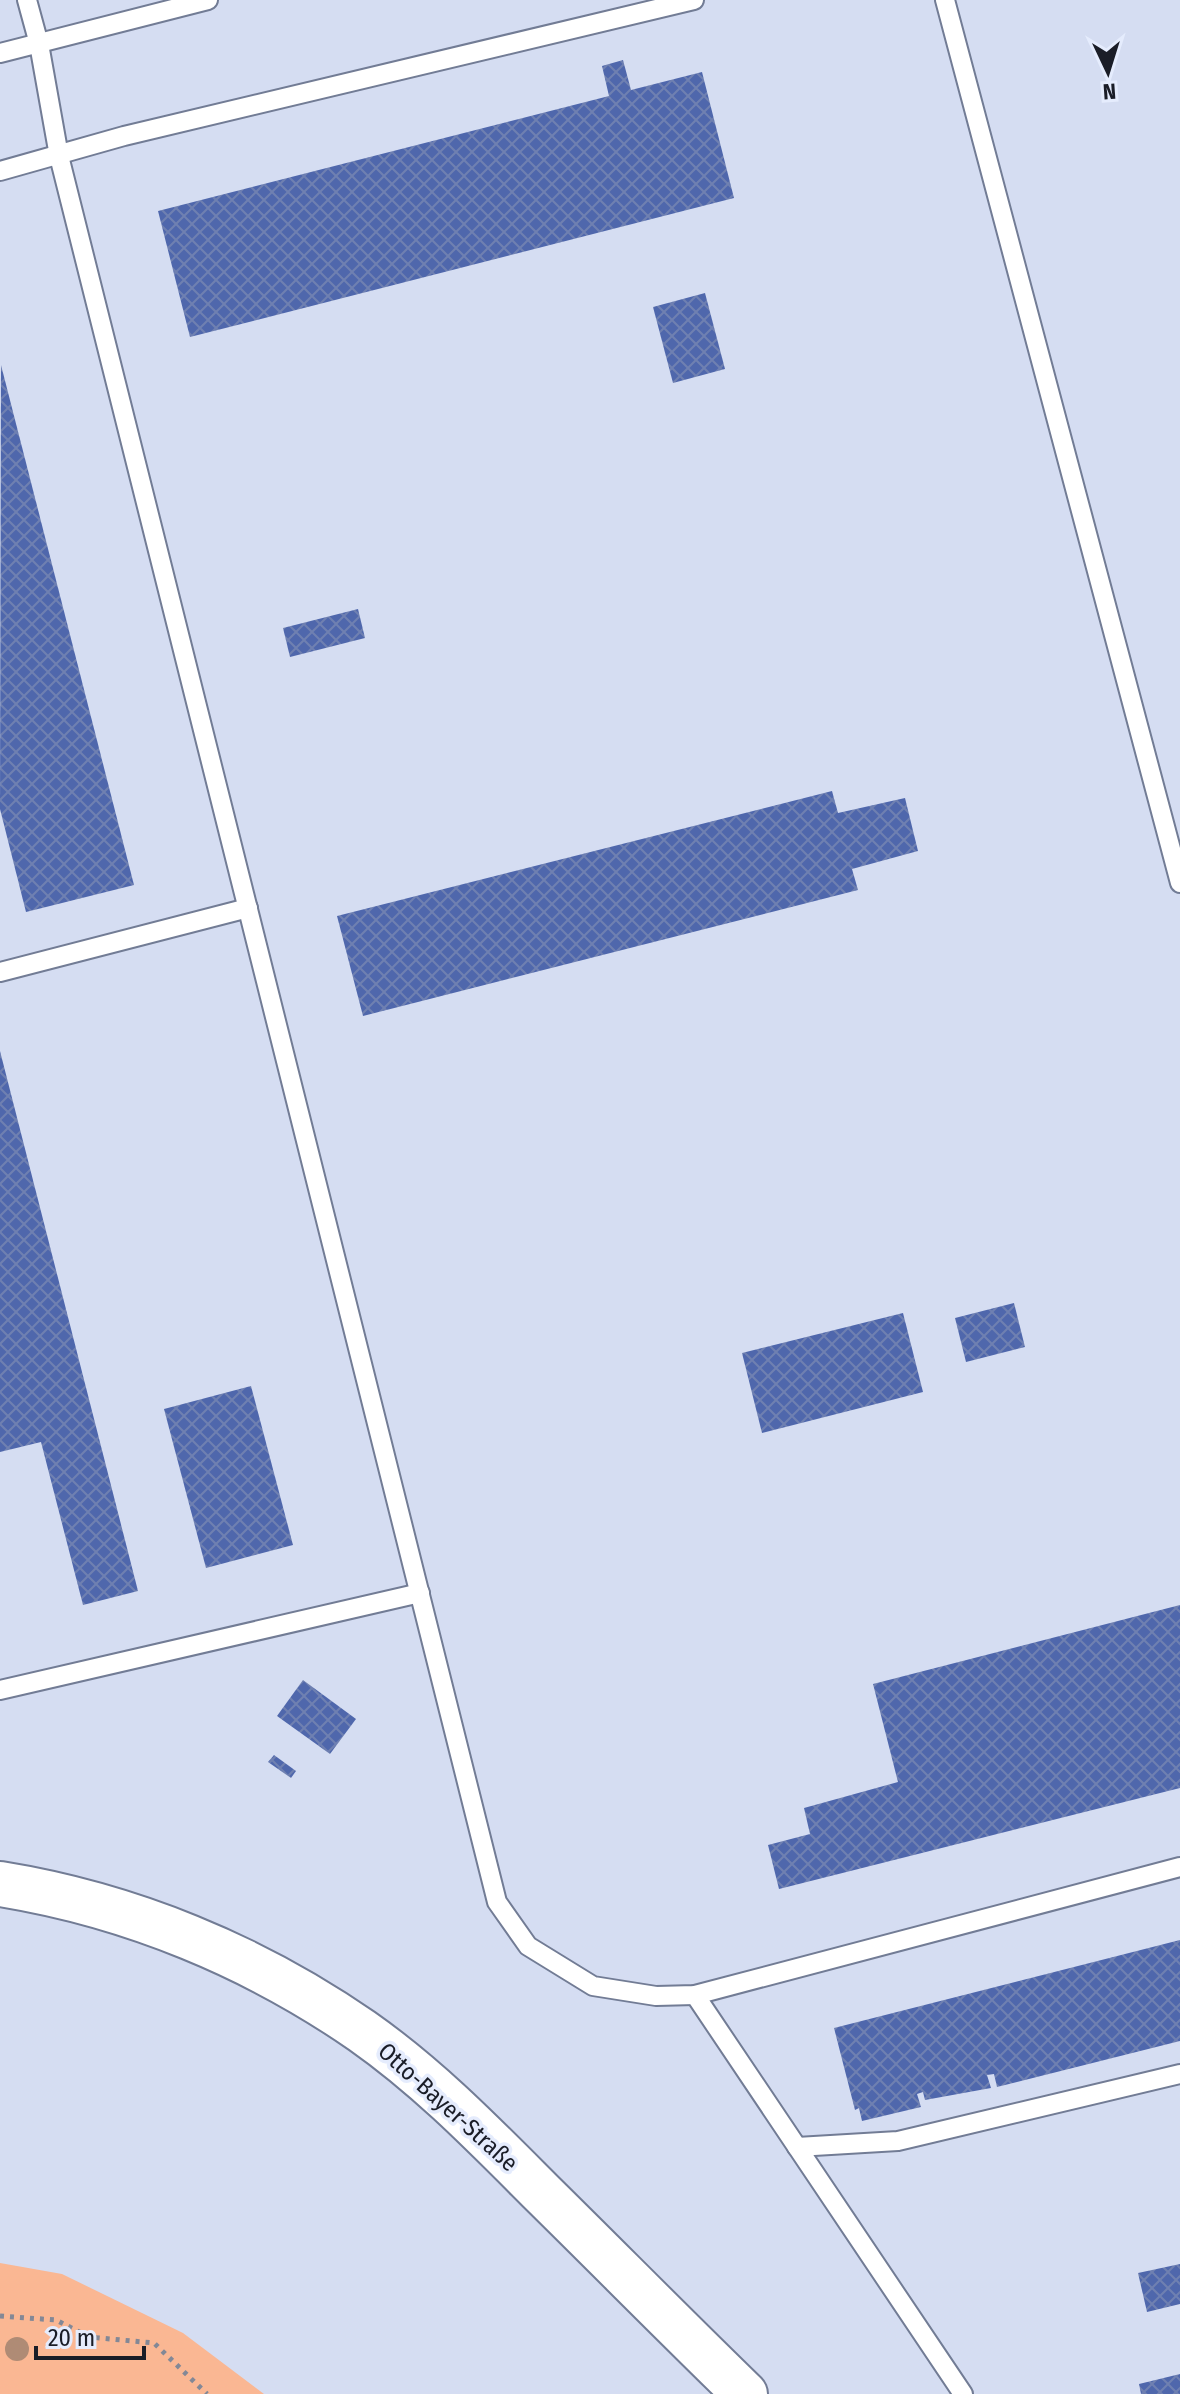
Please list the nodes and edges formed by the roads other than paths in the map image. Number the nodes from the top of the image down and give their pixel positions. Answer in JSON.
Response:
{"nodes":[{"id":1,"x":27,"y":0,"type":"edge"},
{"id":2,"x":208,"y":0,"type":"edge"},
{"id":3,"x":694,"y":0,"type":"edge"},
{"id":4,"x":945,"y":0,"type":"edge"},
{"id":5,"x":159,"y":6,"type":"edge"},
{"id":6,"x":39,"y":44,"type":"junction"},
{"id":7,"x":0,"y":53,"type":"edge"},
{"id":8,"x":59,"y":156,"type":"junction"},
{"id":9,"x":0,"y":171,"type":"edge"},
{"id":10,"x":1180,"y":883,"type":"edge"},
{"id":11,"x":248,"y":908,"type":"junction"},
{"id":12,"x":0,"y":972,"type":"edge"},
{"id":13,"x":420,"y":1593,"type":"junction"},
{"id":14,"x":0,"y":1690,"type":"edge"},
{"id":15,"x":1180,"y":1867,"type":"edge"},
{"id":16,"x":0,"y":1884,"type":"edge"},
{"id":17,"x":695,"y":1995,"type":"junction"},
{"id":18,"x":1180,"y":2074,"type":"edge"},
{"id":19,"x":797,"y":2147,"type":"junction"},
{"id":20,"x":745,"y":2394,"type":"edge"},
{"id":21,"x":963,"y":2394,"type":"edge"}],
"edges":[{"from":1,"to":6,"type":"lane"},
{"from":2,"to":5,"type":"lane"},
{"from":3,"to":8,"type":"lane"},
{"from":4,"to":10,"type":"lane"},
{"from":5,"to":6,"type":"lane"},
{"from":6,"to":7,"type":"lane"},
{"from":6,"to":8,"type":"lane"},
{"from":8,"to":9,"type":"lane"},
{"from":8,"to":11,"type":"lane"},
{"from":11,"to":12,"type":"lane"},
{"from":11,"to":13,"type":"lane"},
{"from":13,"to":14,"type":"lane"},
{"from":13,"to":17,"type":"lane"},
{"from":15,"to":17,"type":"lane"},
{"from":16,"to":20,"type":"street","name":"Otto-Bayer-Straße"},
{"from":17,"to":19,"type":"lane"},
{"from":18,"to":19,"type":"lane"},
{"from":19,"to":21,"type":"lane"}]}
